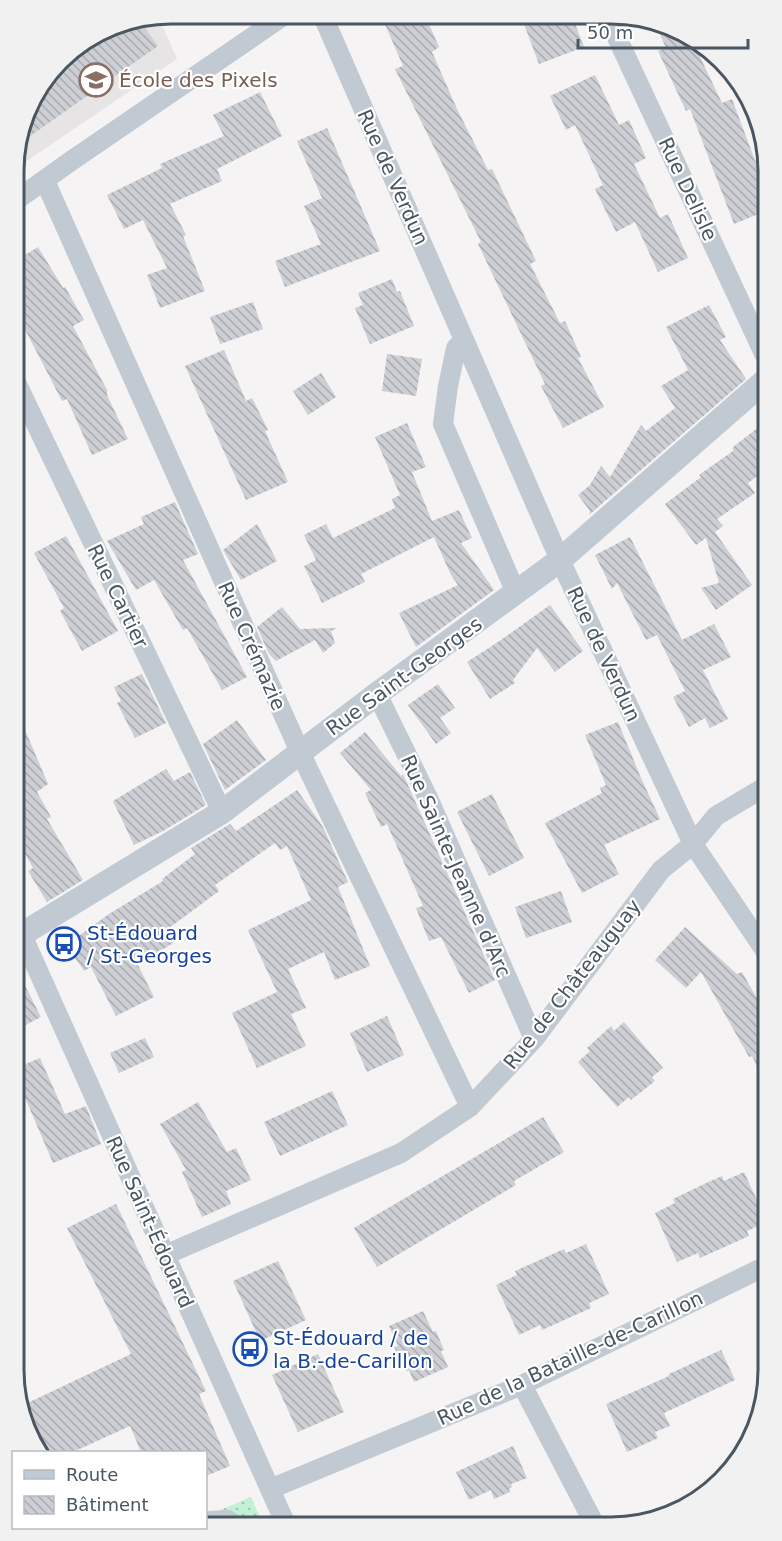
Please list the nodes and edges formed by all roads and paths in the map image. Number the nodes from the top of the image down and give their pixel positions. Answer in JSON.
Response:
{"nodes":[{"id":1,"x":271,"y":24,"type":"edge"},
{"id":2,"x":326,"y":24,"type":"edge"},
{"id":3,"x":611,"y":24,"type":"edge"},
{"id":4,"x":45,"y":181,"type":"junction"},
{"id":5,"x":24,"y":195,"type":"edge"},
{"id":6,"x":465,"y":340,"type":"junction"},
{"id":7,"x":758,"y":341,"type":"edge"},
{"id":8,"x":758,"y":387,"type":"edge"},
{"id":9,"x":24,"y":399,"type":"edge"},
{"id":10,"x":560,"y":561,"type":"junction"},
{"id":11,"x":516,"y":593,"type":"junction"},
{"id":12,"x":377,"y":694,"type":"junction"},
{"id":13,"x":300,"y":752,"type":"junction"},
{"id":14,"x":758,"y":791,"type":"edge"},
{"id":15,"x":222,"y":812,"type":"junction"},
{"id":16,"x":693,"y":844,"type":"junction"},
{"id":17,"x":24,"y":925,"type":"edge"},
{"id":18,"x":758,"y":941,"type":"edge"},
{"id":19,"x":24,"y":947,"type":"edge"},
{"id":20,"x":534,"y":1039,"type":"junction"},
{"id":21,"x":470,"y":1107,"type":"junction"},
{"id":22,"x":165,"y":1255,"type":"junction"},
{"id":23,"x":758,"y":1270,"type":"edge"},
{"id":24,"x":522,"y":1385,"type":"junction"},
{"id":25,"x":270,"y":1489,"type":"junction"},
{"id":26,"x":207,"y":1516,"type":"edge"},
{"id":27,"x":232,"y":1517,"type":"edge"},
{"id":28,"x":277,"y":1517,"type":"edge"},
{"id":29,"x":591,"y":1517,"type":"edge"}],
"edges":[{"from":1,"to":4,"type":"street"},
{"from":2,"to":6,"type":"street","name":"Rue de Verdun"},
{"from":3,"to":7,"type":"street","name":"Rue Delisle"},
{"from":4,"to":5,"type":"street"},
{"from":4,"to":13,"type":"street","name":"Rue Crémazie"},
{"from":6,"to":10,"type":"street","name":"Rue de Verdun"},
{"from":6,"to":11,"type":"street"},
{"from":8,"to":10,"type":"street","name":"Rue Saint-Georges"},
{"from":9,"to":15,"type":"street","name":"Rue Cartier"},
{"from":10,"to":11,"type":"street","name":"Rue Saint-Georges"},
{"from":10,"to":16,"type":"street","name":"Rue de Verdun"},
{"from":11,"to":12,"type":"street","name":"Rue Saint-Georges"},
{"from":12,"to":13,"type":"street","name":"Rue Saint-Georges"},
{"from":12,"to":20,"type":"street","name":"Rue Sainte-Jeanne d'Arc"},
{"from":13,"to":15,"type":"street","name":"Rue Saint-Georges"},
{"from":13,"to":21,"type":"street","name":"Rue Crémazie"},
{"from":14,"to":16,"type":"street","name":"Rue de Châteauguay"},
{"from":15,"to":17,"type":"street","name":"Rue Saint-Georges"},
{"from":16,"to":18,"type":"street","name":"Rue de Verdun"},
{"from":16,"to":20,"type":"street","name":"Rue de Châteauguay"},
{"from":19,"to":22,"type":"street","name":"Rue Saint-Édouard"},
{"from":20,"to":21,"type":"street","name":"Rue de Châteauguay"},
{"from":21,"to":22,"type":"street","name":"Rue de Châteauguay"},
{"from":22,"to":25,"type":"street","name":"Rue Saint-Édouard"},
{"from":23,"to":24,"type":"street","name":"Rue de la Bataille-de-Carillon"},
{"from":24,"to":25,"type":"street","name":"Rue de la Bataille-de-Carillon"},
{"from":24,"to":29,"type":"street"},
{"from":25,"to":28,"type":"street","name":"Rue Saint-Édouard"},
{"from":26,"to":27,"type":"lane"}]}
